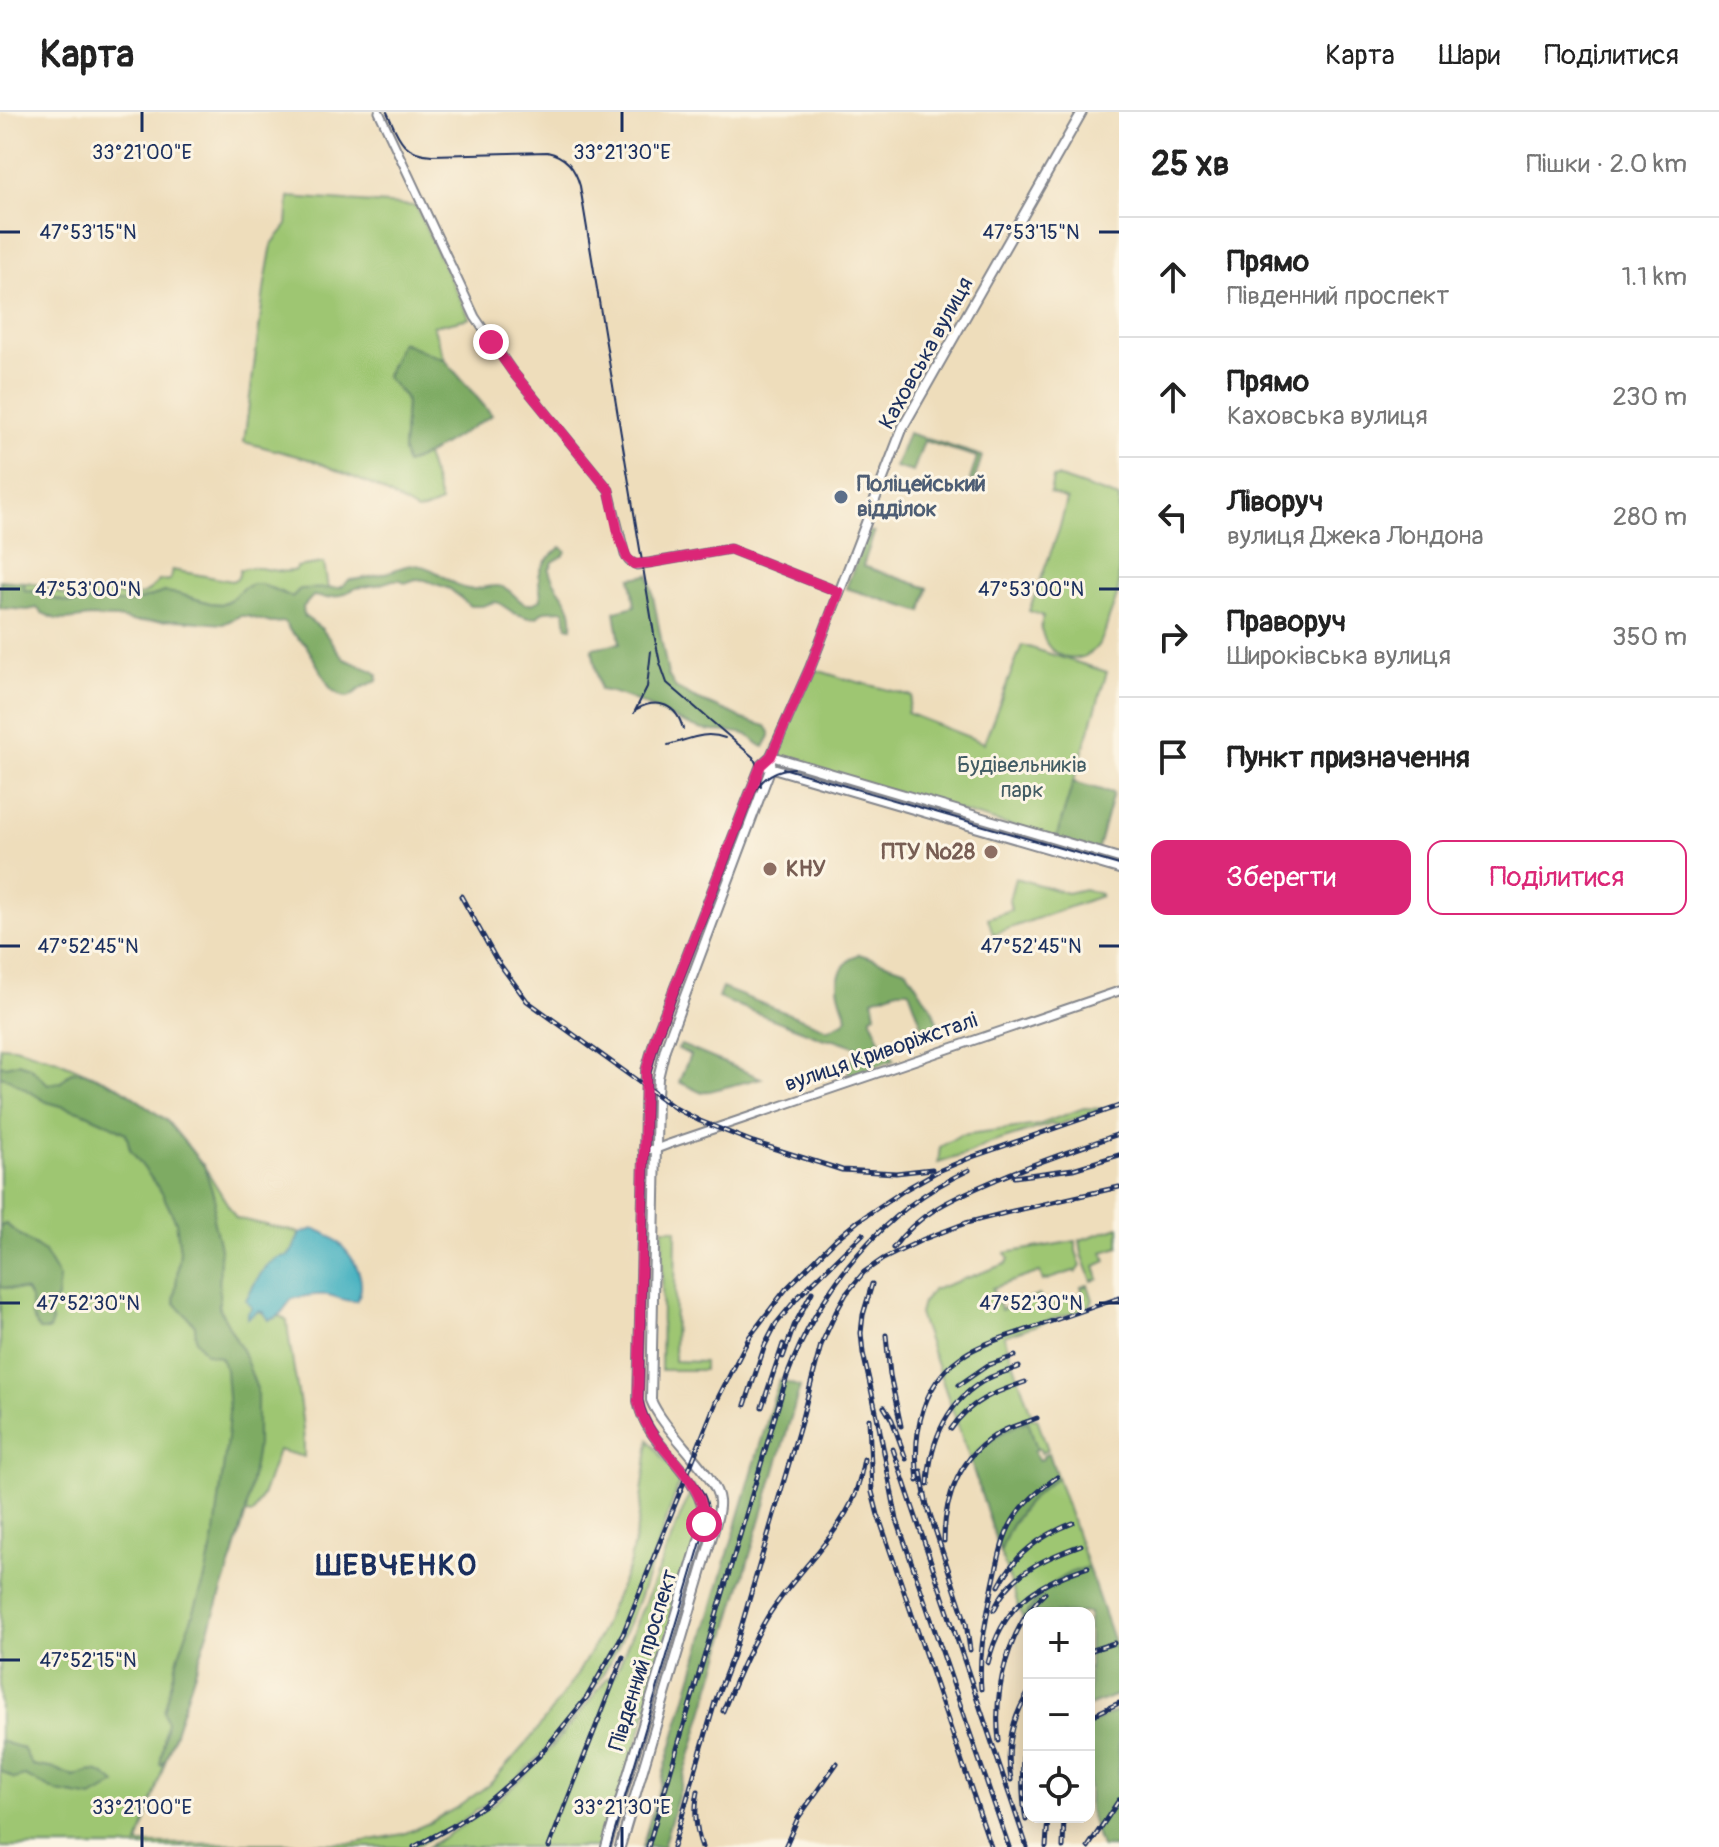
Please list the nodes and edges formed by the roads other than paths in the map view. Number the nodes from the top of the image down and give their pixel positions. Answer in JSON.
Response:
{"nodes":[{"id":1,"x":379,"y":112,"type":"edge"},
{"id":2,"x":1082,"y":112,"type":"edge"},
{"id":3,"x":839,"y":592,"type":"junction"},
{"id":4,"x":771,"y":756,"type":"junction"},
{"id":5,"x":767,"y":766,"type":"junction"},
{"id":6,"x":1119,"y":858,"type":"edge"},
{"id":7,"x":1119,"y":869,"type":"edge"},
{"id":8,"x":1119,"y":991,"type":"edge"},
{"id":9,"x":656,"y":1149,"type":"junction"},
{"id":10,"x":643,"y":1150,"type":"junction"},
{"id":11,"x":606,"y":1847,"type":"edge"},
{"id":12,"x":620,"y":1847,"type":"edge"}],
"edges":[{"from":1,"to":3,"type":"main road"},
{"from":2,"to":3,"type":"main road","name":"Каховська вулиця"},
{"from":3,"to":4,"type":"main road","name":"Каховська вулиця"},
{"from":4,"to":5,"type":"main road","name":"Південний проспект"},
{"from":4,"to":6,"type":"main road"},
{"from":5,"to":7,"type":"main road"},
{"from":5,"to":9,"type":"main road","name":"Південний проспект"},
{"from":5,"to":10,"type":"main road","name":"Південний проспект"},
{"from":8,"to":9,"type":"main road","name":"вулиця Криворіжсталі"},
{"from":9,"to":10,"type":"main road","name":"вулиця Криворіжсталі"},
{"from":9,"to":12,"type":"main road","name":"Південний проспект"},
{"from":10,"to":11,"type":"main road","name":"Південний проспект"}]}
